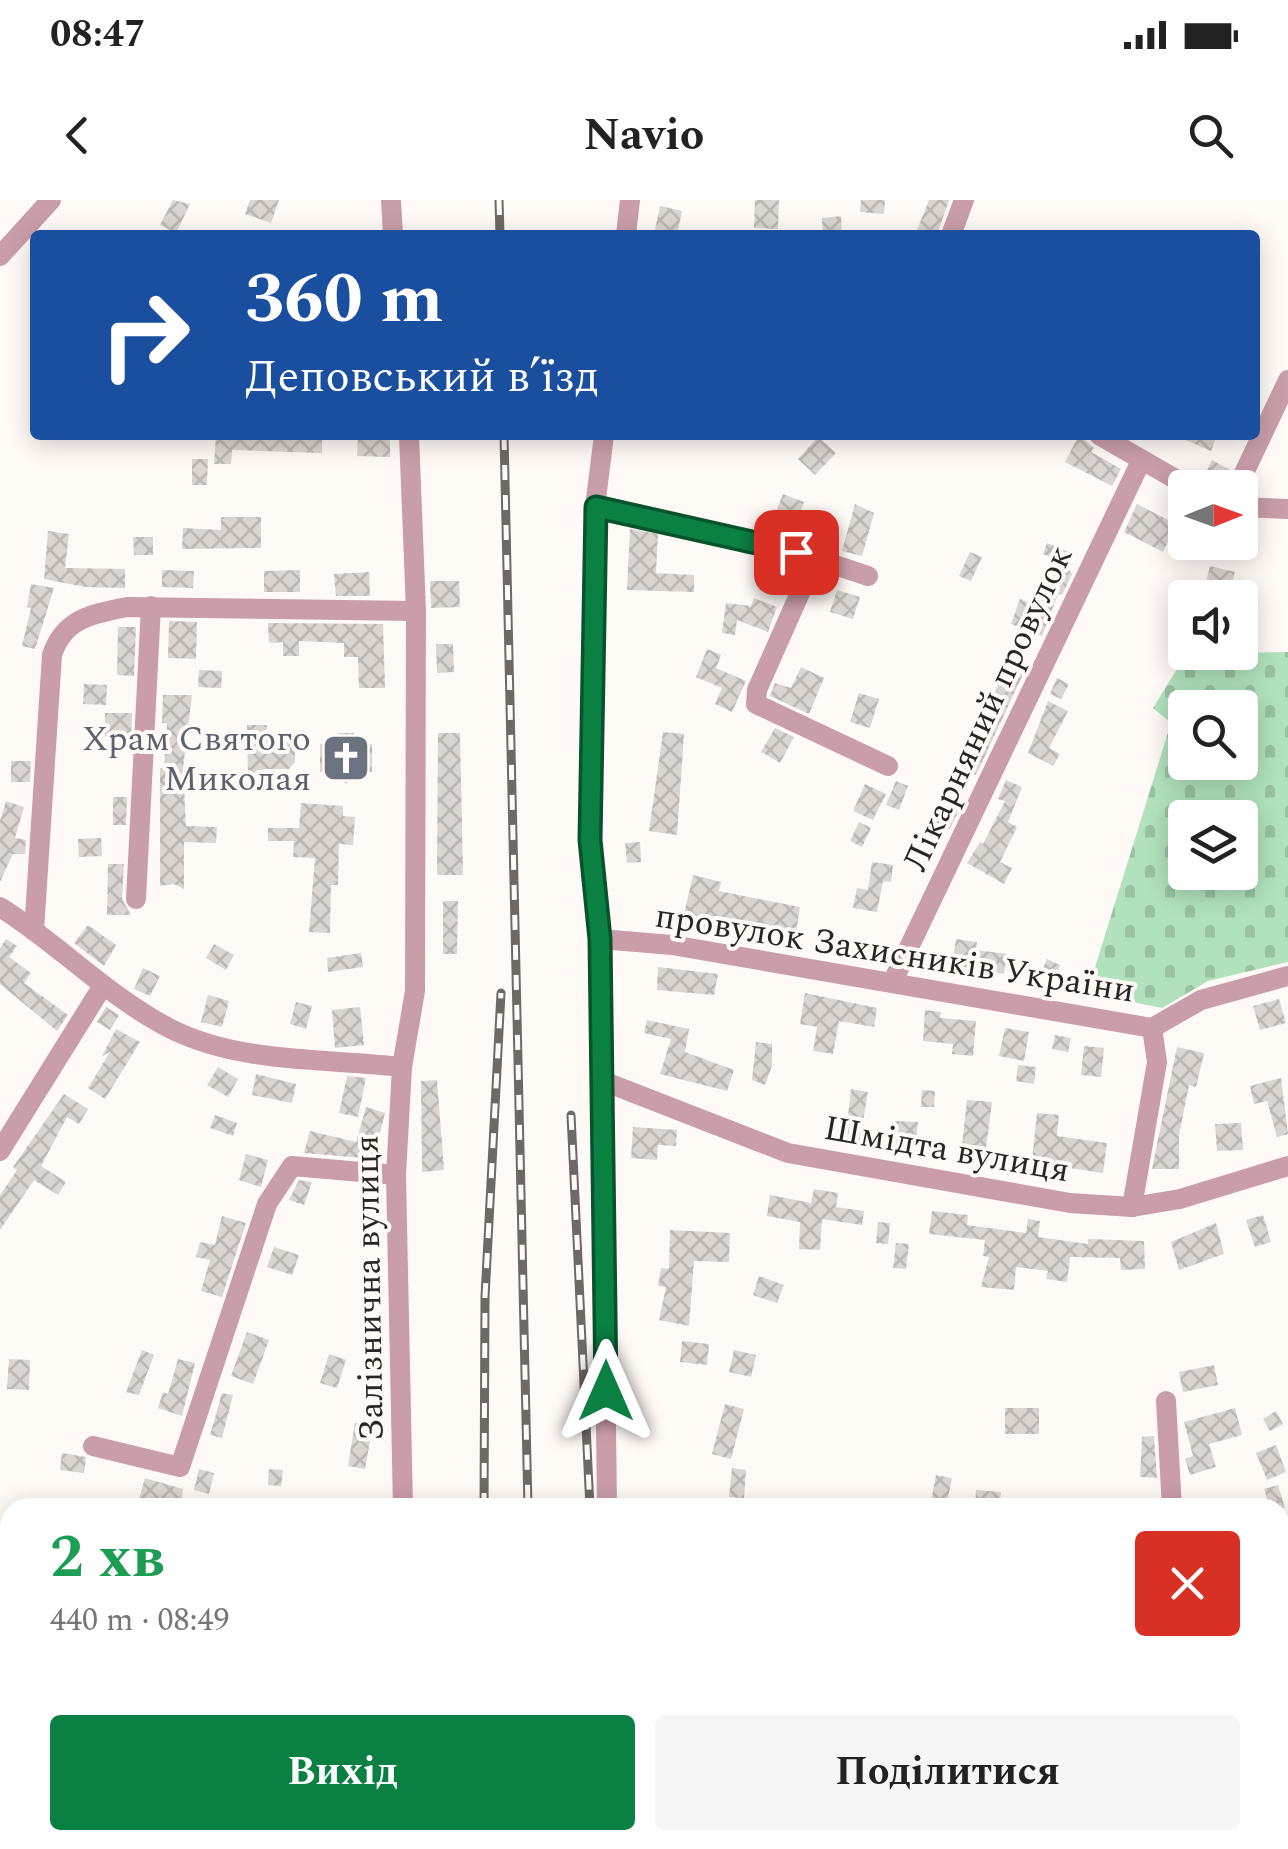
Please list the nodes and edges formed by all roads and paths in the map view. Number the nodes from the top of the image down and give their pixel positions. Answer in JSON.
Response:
{"nodes":[{"id":1,"x":51,"y":200,"type":"edge"},
{"id":2,"x":390,"y":200,"type":"edge"},
{"id":3,"x":630,"y":200,"type":"edge"},
{"id":4,"x":964,"y":200,"type":"edge"},
{"id":5,"x":393,"y":230,"type":"edge"},
{"id":6,"x":627,"y":230,"type":"edge"},
{"id":7,"x":953,"y":230,"type":"edge"},
{"id":8,"x":0,"y":256,"type":"edge"},
{"id":9,"x":1288,"y":380,"type":"edge"},
{"id":10,"x":410,"y":440,"type":"edge"},
{"id":11,"x":603,"y":440,"type":"edge"},
{"id":12,"x":1107,"y":440,"type":"edge"},
{"id":13,"x":1141,"y":461,"type":"junction"},
{"id":14,"x":1246,"y":470,"type":"edge"},
{"id":15,"x":1168,"y":475,"type":"edge"},
{"id":16,"x":596,"y":507,"type":"junction"},
{"id":17,"x":1258,"y":508,"type":"edge"},
{"id":18,"x":1288,"y":509,"type":"edge"},
{"id":19,"x":820,"y":550,"type":"junction"},
{"id":20,"x":868,"y":576,"type":"dead end"},
{"id":21,"x":151,"y":606,"type":"junction"},
{"id":22,"x":416,"y":611,"type":"junction"},
{"id":23,"x":888,"y":766,"type":"dead end"},
{"id":24,"x":136,"y":899,"type":"dead end"},
{"id":25,"x":0,"y":907,"type":"edge"},
{"id":26,"x":34,"y":931,"type":"junction"},
{"id":27,"x":600,"y":939,"type":"junction"},
{"id":28,"x":1288,"y":976,"type":"edge"},
{"id":29,"x":892,"y":983,"type":"junction"},
{"id":30,"x":102,"y":987,"type":"junction"},
{"id":31,"x":1152,"y":1028,"type":"junction"},
{"id":32,"x":402,"y":1067,"type":"junction"},
{"id":33,"x":604,"y":1081,"type":"junction"},
{"id":34,"x":0,"y":1150,"type":"edge"},
{"id":35,"x":1288,"y":1166,"type":"edge"},
{"id":36,"x":396,"y":1175,"type":"junction"},
{"id":37,"x":1132,"y":1207,"type":"junction"},
{"id":38,"x":1166,"y":1402,"type":"dead end"},
{"id":39,"x":92,"y":1446,"type":"dead end"},
{"id":40,"x":403,"y":1498,"type":"edge"},
{"id":41,"x":607,"y":1498,"type":"edge"},
{"id":42,"x":1171,"y":1498,"type":"edge"}],
"edges":[{"from":1,"to":8,"type":"street"},
{"from":2,"to":5,"type":"street"},
{"from":3,"to":6,"type":"street"},
{"from":4,"to":7,"type":"street"},
{"from":9,"to":14,"type":"street"},
{"from":10,"to":22,"type":"street","name":"Залізнична вулиця"},
{"from":11,"to":16,"type":"street"},
{"from":12,"to":13,"type":"street"},
{"from":13,"to":15,"type":"street"},
{"from":13,"to":29,"type":"street","name":"Лікарняний провулок"},
{"from":16,"to":19,"type":"street"},
{"from":16,"to":27,"type":"street"},
{"from":17,"to":18,"type":"street"},
{"from":19,"to":20,"type":"street"},
{"from":19,"to":23,"type":"street"},
{"from":21,"to":22,"type":"street"},
{"from":21,"to":24,"type":"street"},
{"from":21,"to":26,"type":"street"},
{"from":22,"to":32,"type":"street","name":"Залізнична вулиця"},
{"from":25,"to":26,"type":"street"},
{"from":26,"to":30,"type":"street"},
{"from":27,"to":29,"type":"street","name":"провулок Захисників України"},
{"from":27,"to":33,"type":"street"},
{"from":28,"to":31,"type":"street","name":"провулок Захисників України"},
{"from":29,"to":31,"type":"street","name":"провулок Захисників України"},
{"from":30,"to":32,"type":"street"},
{"from":30,"to":34,"type":"street"},
{"from":31,"to":37,"type":"street"},
{"from":32,"to":36,"type":"street","name":"Залізнична вулиця"},
{"from":33,"to":37,"type":"street","name":"Шмідта вулиця"},
{"from":33,"to":41,"type":"street"},
{"from":35,"to":37,"type":"street","name":"Шмідта вулиця"},
{"from":36,"to":39,"type":"street"},
{"from":36,"to":40,"type":"street","name":"Залізнична вулиця"},
{"from":38,"to":42,"type":"street"}]}
